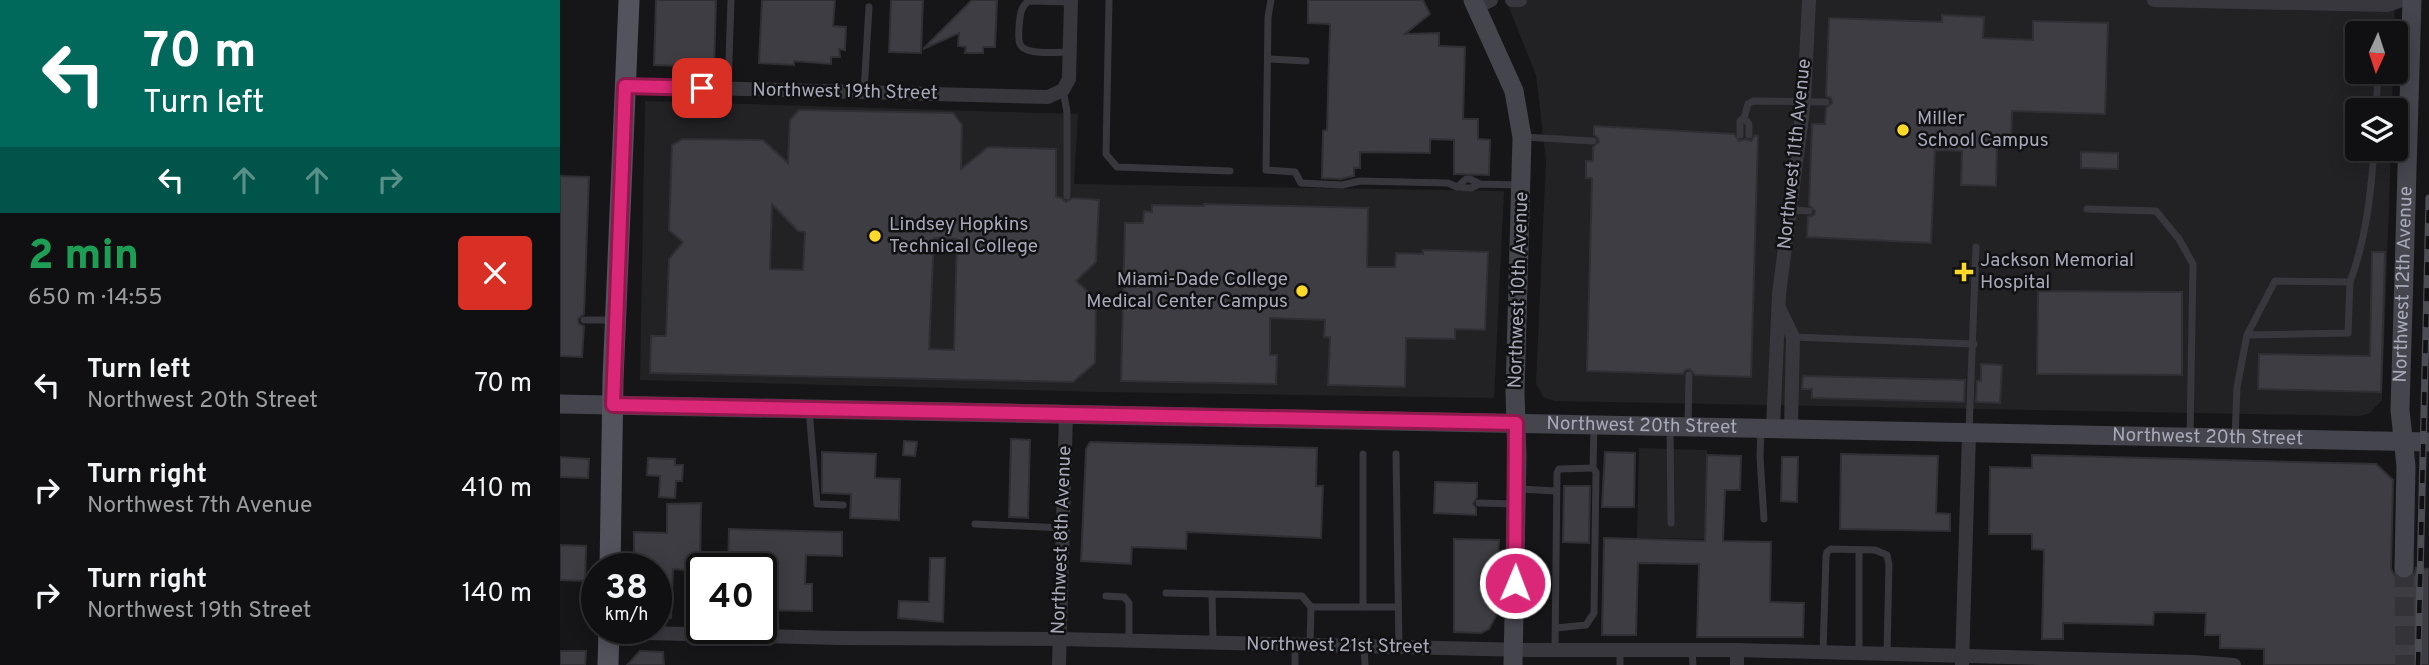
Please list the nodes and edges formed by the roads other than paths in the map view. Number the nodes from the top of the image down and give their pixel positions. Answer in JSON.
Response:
{"nodes":[{"id":1,"x":629,"y":0,"type":"edge"},
{"id":2,"x":732,"y":0,"type":"edge"},
{"id":3,"x":1109,"y":0,"type":"edge"},
{"id":4,"x":1271,"y":0,"type":"edge"},
{"id":5,"x":1512,"y":0,"type":"edge"},
{"id":6,"x":1520,"y":0,"type":"edge"},
{"id":7,"x":1809,"y":0,"type":"edge"},
{"id":8,"x":2154,"y":0,"type":"edge"},
{"id":9,"x":2402,"y":0,"type":"edge"},
{"id":10,"x":2413,"y":0,"type":"edge"},
{"id":11,"x":1071,"y":1,"type":"edge"},
{"id":12,"x":1480,"y":2,"type":"edge"},
{"id":13,"x":2293,"y":2,"type":"edge"},
{"id":14,"x":869,"y":7,"type":"dead end"},
{"id":15,"x":1069,"y":52,"type":"junction"},
{"id":16,"x":1268,"y":59,"type":"junction"},
{"id":17,"x":1307,"y":61,"type":"dead end"},
{"id":18,"x":625,"y":86,"type":"junction"},
{"id":19,"x":728,"y":89,"type":"junction"},
{"id":20,"x":1063,"y":90,"type":"junction"},
{"id":21,"x":864,"y":92,"type":"junction"},
{"id":22,"x":1804,"y":101,"type":"junction"},
{"id":23,"x":1826,"y":102,"type":"dead end"},
{"id":24,"x":1744,"y":135,"type":"dead end"},
{"id":25,"x":1522,"y":137,"type":"junction"},
{"id":26,"x":1593,"y":141,"type":"dead end"},
{"id":27,"x":2373,"y":161,"type":"edge"},
{"id":28,"x":1230,"y":172,"type":"dead end"},
{"id":29,"x":1522,"y":186,"type":"junction"},
{"id":30,"x":1067,"y":196,"type":"dead end"},
{"id":31,"x":2087,"y":209,"type":"dead end"},
{"id":32,"x":1789,"y":210,"type":"junction"},
{"id":33,"x":1809,"y":211,"type":"dead end"},
{"id":34,"x":1976,"y":247,"type":"dead end"},
{"id":35,"x":2350,"y":282,"type":"junction"},
{"id":36,"x":1779,"y":307,"type":"junction"},
{"id":37,"x":584,"y":320,"type":"dead end"},
{"id":38,"x":615,"y":320,"type":"junction"},
{"id":39,"x":2247,"y":335,"type":"junction"},
{"id":40,"x":1793,"y":337,"type":"junction"},
{"id":41,"x":1974,"y":344,"type":"junction"},
{"id":42,"x":1689,"y":374,"type":"dead end"},
{"id":43,"x":560,"y":404,"type":"edge"},
{"id":44,"x":613,"y":405,"type":"junction"},
{"id":45,"x":809,"y":409,"type":"junction"},
{"id":46,"x":1066,"y":414,"type":"junction"},
{"id":47,"x":1516,"y":423,"type":"junction"},
{"id":48,"x":1594,"y":424,"type":"junction"},
{"id":49,"x":1679,"y":426,"type":"junction"},
{"id":50,"x":1775,"y":428,"type":"junction"},
{"id":51,"x":1969,"y":433,"type":"junction"},
{"id":52,"x":2190,"y":437,"type":"junction"},
{"id":53,"x":2235,"y":438,"type":"junction"},
{"id":54,"x":2403,"y":441,"type":"junction"},
{"id":55,"x":2429,"y":442,"type":"edge"},
{"id":56,"x":1363,"y":454,"type":"dead end"},
{"id":57,"x":1396,"y":454,"type":"dead end"},
{"id":58,"x":1593,"y":468,"type":"junction"},
{"id":59,"x":1556,"y":491,"type":"junction"},
{"id":60,"x":1517,"y":497,"type":"junction"},
{"id":61,"x":1479,"y":503,"type":"dead end"},
{"id":62,"x":843,"y":505,"type":"dead end"},
{"id":63,"x":1764,"y":519,"type":"dead end"},
{"id":64,"x":1671,"y":523,"type":"dead end"},
{"id":65,"x":975,"y":524,"type":"dead end"},
{"id":66,"x":1063,"y":528,"type":"junction"},
{"id":67,"x":1858,"y":550,"type":"junction"},
{"id":68,"x":610,"y":553,"type":"edge"},
{"id":69,"x":2404,"y":568,"type":"tunnel mouth"},
{"id":70,"x":1166,"y":593,"type":"dead end"},
{"id":71,"x":1212,"y":594,"type":"junction"},
{"id":72,"x":1107,"y":596,"type":"dead end"},
{"id":73,"x":1311,"y":607,"type":"junction"},
{"id":74,"x":1363,"y":607,"type":"junction"},
{"id":75,"x":1397,"y":607,"type":"junction"},
{"id":76,"x":1556,"y":628,"type":"junction"},
{"id":77,"x":672,"y":632,"type":"edge"},
{"id":78,"x":1059,"y":639,"type":"junction"},
{"id":79,"x":1129,"y":641,"type":"junction"},
{"id":80,"x":1213,"y":643,"type":"junction"},
{"id":81,"x":609,"y":644,"type":"edge"},
{"id":82,"x":1303,"y":645,"type":"junction"},
{"id":83,"x":1364,"y":646,"type":"junction"},
{"id":84,"x":1399,"y":647,"type":"junction"},
{"id":85,"x":1555,"y":650,"type":"junction"},
{"id":86,"x":1620,"y":650,"type":"junction"},
{"id":87,"x":1692,"y":650,"type":"junction"},
{"id":88,"x":1737,"y":650,"type":"junction"},
{"id":89,"x":1823,"y":652,"type":"junction"},
{"id":90,"x":1859,"y":654,"type":"junction"},
{"id":91,"x":1887,"y":654,"type":"junction"},
{"id":92,"x":1513,"y":657,"type":"edge"},
{"id":93,"x":1962,"y":661,"type":"edge"},
{"id":94,"x":2193,"y":663,"type":"edge"},
{"id":95,"x":608,"y":665,"type":"edge"},
{"id":96,"x":1059,"y":665,"type":"edge"},
{"id":97,"x":1295,"y":665,"type":"edge"},
{"id":98,"x":1364,"y":665,"type":"edge"},
{"id":99,"x":1620,"y":665,"type":"edge"},
{"id":100,"x":1693,"y":665,"type":"edge"},
{"id":101,"x":1737,"y":665,"type":"edge"},
{"id":102,"x":2234,"y":665,"type":"edge"}],
"edges":[{"from":1,"to":18,"type":"main road"},
{"from":2,"to":19,"type":"lane"},
{"from":3,"to":28,"type":"lane"},
{"from":4,"to":16,"type":"lane"},
{"from":5,"to":6,"type":"street"},
{"from":7,"to":22,"type":"street","name":"Northwest 11th Avenue"},
{"from":8,"to":13,"type":"street"},
{"from":9,"to":13,"type":"street"},
{"from":10,"to":54,"type":"main road","name":"Northwest 12th Avenue"},
{"from":11,"to":15,"type":"street"},
{"from":11,"to":15,"type":"lane"},
{"from":12,"to":25,"type":"main road","name":"Northwest 10th Avenue"},
{"from":14,"to":21,"type":"lane"},
{"from":15,"to":20,"type":"street"},
{"from":16,"to":17,"type":"lane"},
{"from":16,"to":29,"type":"lane"},
{"from":18,"to":19,"type":"street","name":"Northwest 19th Street"},
{"from":18,"to":38,"type":"main road"},
{"from":19,"to":21,"type":"street","name":"Northwest 19th Street"},
{"from":20,"to":21,"type":"street","name":"Northwest 19th Street"},
{"from":20,"to":30,"type":"lane"},
{"from":22,"to":23,"type":"lane"},
{"from":22,"to":24,"type":"lane"},
{"from":22,"to":32,"type":"street","name":"Northwest 11th Avenue"},
{"from":25,"to":26,"type":"lane"},
{"from":25,"to":29,"type":"main road","name":"Northwest 10th Avenue"},
{"from":27,"to":35,"type":"lane"},
{"from":29,"to":47,"type":"main road","name":"Northwest 10th Avenue"},
{"from":31,"to":52,"type":"lane"},
{"from":32,"to":33,"type":"lane"},
{"from":32,"to":36,"type":"street","name":"Northwest 11th Avenue"},
{"from":34,"to":41,"type":"lane"},
{"from":35,"to":39,"type":"lane"},
{"from":35,"to":39,"type":"lane"},
{"from":36,"to":40,"type":"street"},
{"from":36,"to":50,"type":"street","name":"Northwest 11th Avenue"},
{"from":37,"to":38,"type":"lane"},
{"from":38,"to":44,"type":"main road"},
{"from":39,"to":53,"type":"lane"},
{"from":40,"to":41,"type":"lane"},
{"from":40,"to":50,"type":"street"},
{"from":41,"to":51,"type":"lane"},
{"from":42,"to":49,"type":"lane"},
{"from":43,"to":44,"type":"main road","name":"Northwest 20th Street"},
{"from":44,"to":45,"type":"main road","name":"Northwest 20th Street"},
{"from":44,"to":68,"type":"main road"},
{"from":45,"to":46,"type":"main road","name":"Northwest 20th Street"},
{"from":45,"to":62,"type":"lane"},
{"from":46,"to":47,"type":"main road","name":"Northwest 20th Street"},
{"from":46,"to":66,"type":"street","name":"Northwest 8th Avenue"},
{"from":47,"to":48,"type":"main road","name":"Northwest 20th Street"},
{"from":47,"to":60,"type":"main road","name":"Northwest 10th Avenue"},
{"from":48,"to":49,"type":"main road","name":"Northwest 20th Street"},
{"from":48,"to":58,"type":"lane"},
{"from":49,"to":50,"type":"main road","name":"Northwest 20th Street"},
{"from":49,"to":64,"type":"lane"},
{"from":50,"to":51,"type":"main road","name":"Northwest 20th Street"},
{"from":50,"to":63,"type":"lane"},
{"from":51,"to":52,"type":"main road","name":"Northwest 20th Street"},
{"from":51,"to":93,"type":"street"},
{"from":52,"to":53,"type":"main road","name":"Northwest 20th Street"},
{"from":53,"to":54,"type":"main road","name":"Northwest 20th Street"},
{"from":54,"to":55,"type":"main road","name":"Northwest 20th Street"},
{"from":54,"to":69,"type":"main road","name":"Northwest 12th Avenue"},
{"from":56,"to":74,"type":"lane"},
{"from":57,"to":75,"type":"lane"},
{"from":58,"to":59,"type":"lane"},
{"from":58,"to":76,"type":"lane"},
{"from":59,"to":60,"type":"lane"},
{"from":59,"to":76,"type":"lane"},
{"from":60,"to":61,"type":"lane"},
{"from":60,"to":92,"type":"main road","name":"Northwest 10th Avenue"},
{"from":65,"to":66,"type":"lane"},
{"from":66,"to":78,"type":"street","name":"Northwest 8th Avenue"},
{"from":67,"to":89,"type":"lane"},
{"from":67,"to":90,"type":"lane"},
{"from":67,"to":91,"type":"lane"},
{"from":70,"to":71,"type":"lane"},
{"from":71,"to":73,"type":"lane"},
{"from":71,"to":80,"type":"lane"},
{"from":72,"to":79,"type":"lane"},
{"from":73,"to":74,"type":"lane"},
{"from":73,"to":82,"type":"lane"},
{"from":74,"to":75,"type":"lane"},
{"from":75,"to":84,"type":"lane"},
{"from":76,"to":85,"type":"lane"},
{"from":77,"to":78,"type":"street","name":"Northwest 21st Street"},
{"from":78,"to":79,"type":"street","name":"Northwest 21st Street"},
{"from":78,"to":96,"type":"street","name":"Northwest 8th Avenue"},
{"from":79,"to":80,"type":"street","name":"Northwest 21st Street"},
{"from":80,"to":82,"type":"street","name":"Northwest 21st Street"},
{"from":81,"to":95,"type":"main road"},
{"from":82,"to":83,"type":"street","name":"Northwest 21st Street"},
{"from":82,"to":97,"type":"lane"},
{"from":83,"to":84,"type":"street","name":"Northwest 21st Street"},
{"from":83,"to":98,"type":"lane"},
{"from":84,"to":92,"type":"street","name":"Northwest 21st Street"},
{"from":85,"to":86,"type":"street","name":"Northwest 21st Street"},
{"from":85,"to":92,"type":"street","name":"Northwest 21st Street"},
{"from":86,"to":87,"type":"street","name":"Northwest 21st Street"},
{"from":86,"to":99,"type":"lane"},
{"from":87,"to":88,"type":"street","name":"Northwest 21st Street"},
{"from":87,"to":100,"type":"lane"},
{"from":88,"to":89,"type":"street","name":"Northwest 21st Street"},
{"from":88,"to":101,"type":"street"},
{"from":89,"to":90,"type":"street","name":"Northwest 21st Street"},
{"from":90,"to":91,"type":"street","name":"Northwest 21st Street"},
{"from":91,"to":93,"type":"street","name":"Northwest 21st Street"},
{"from":93,"to":94,"type":"street","name":"Northwest 21st Street"},
{"from":94,"to":102,"type":"street","name":"Northwest 21st Street"}]}
